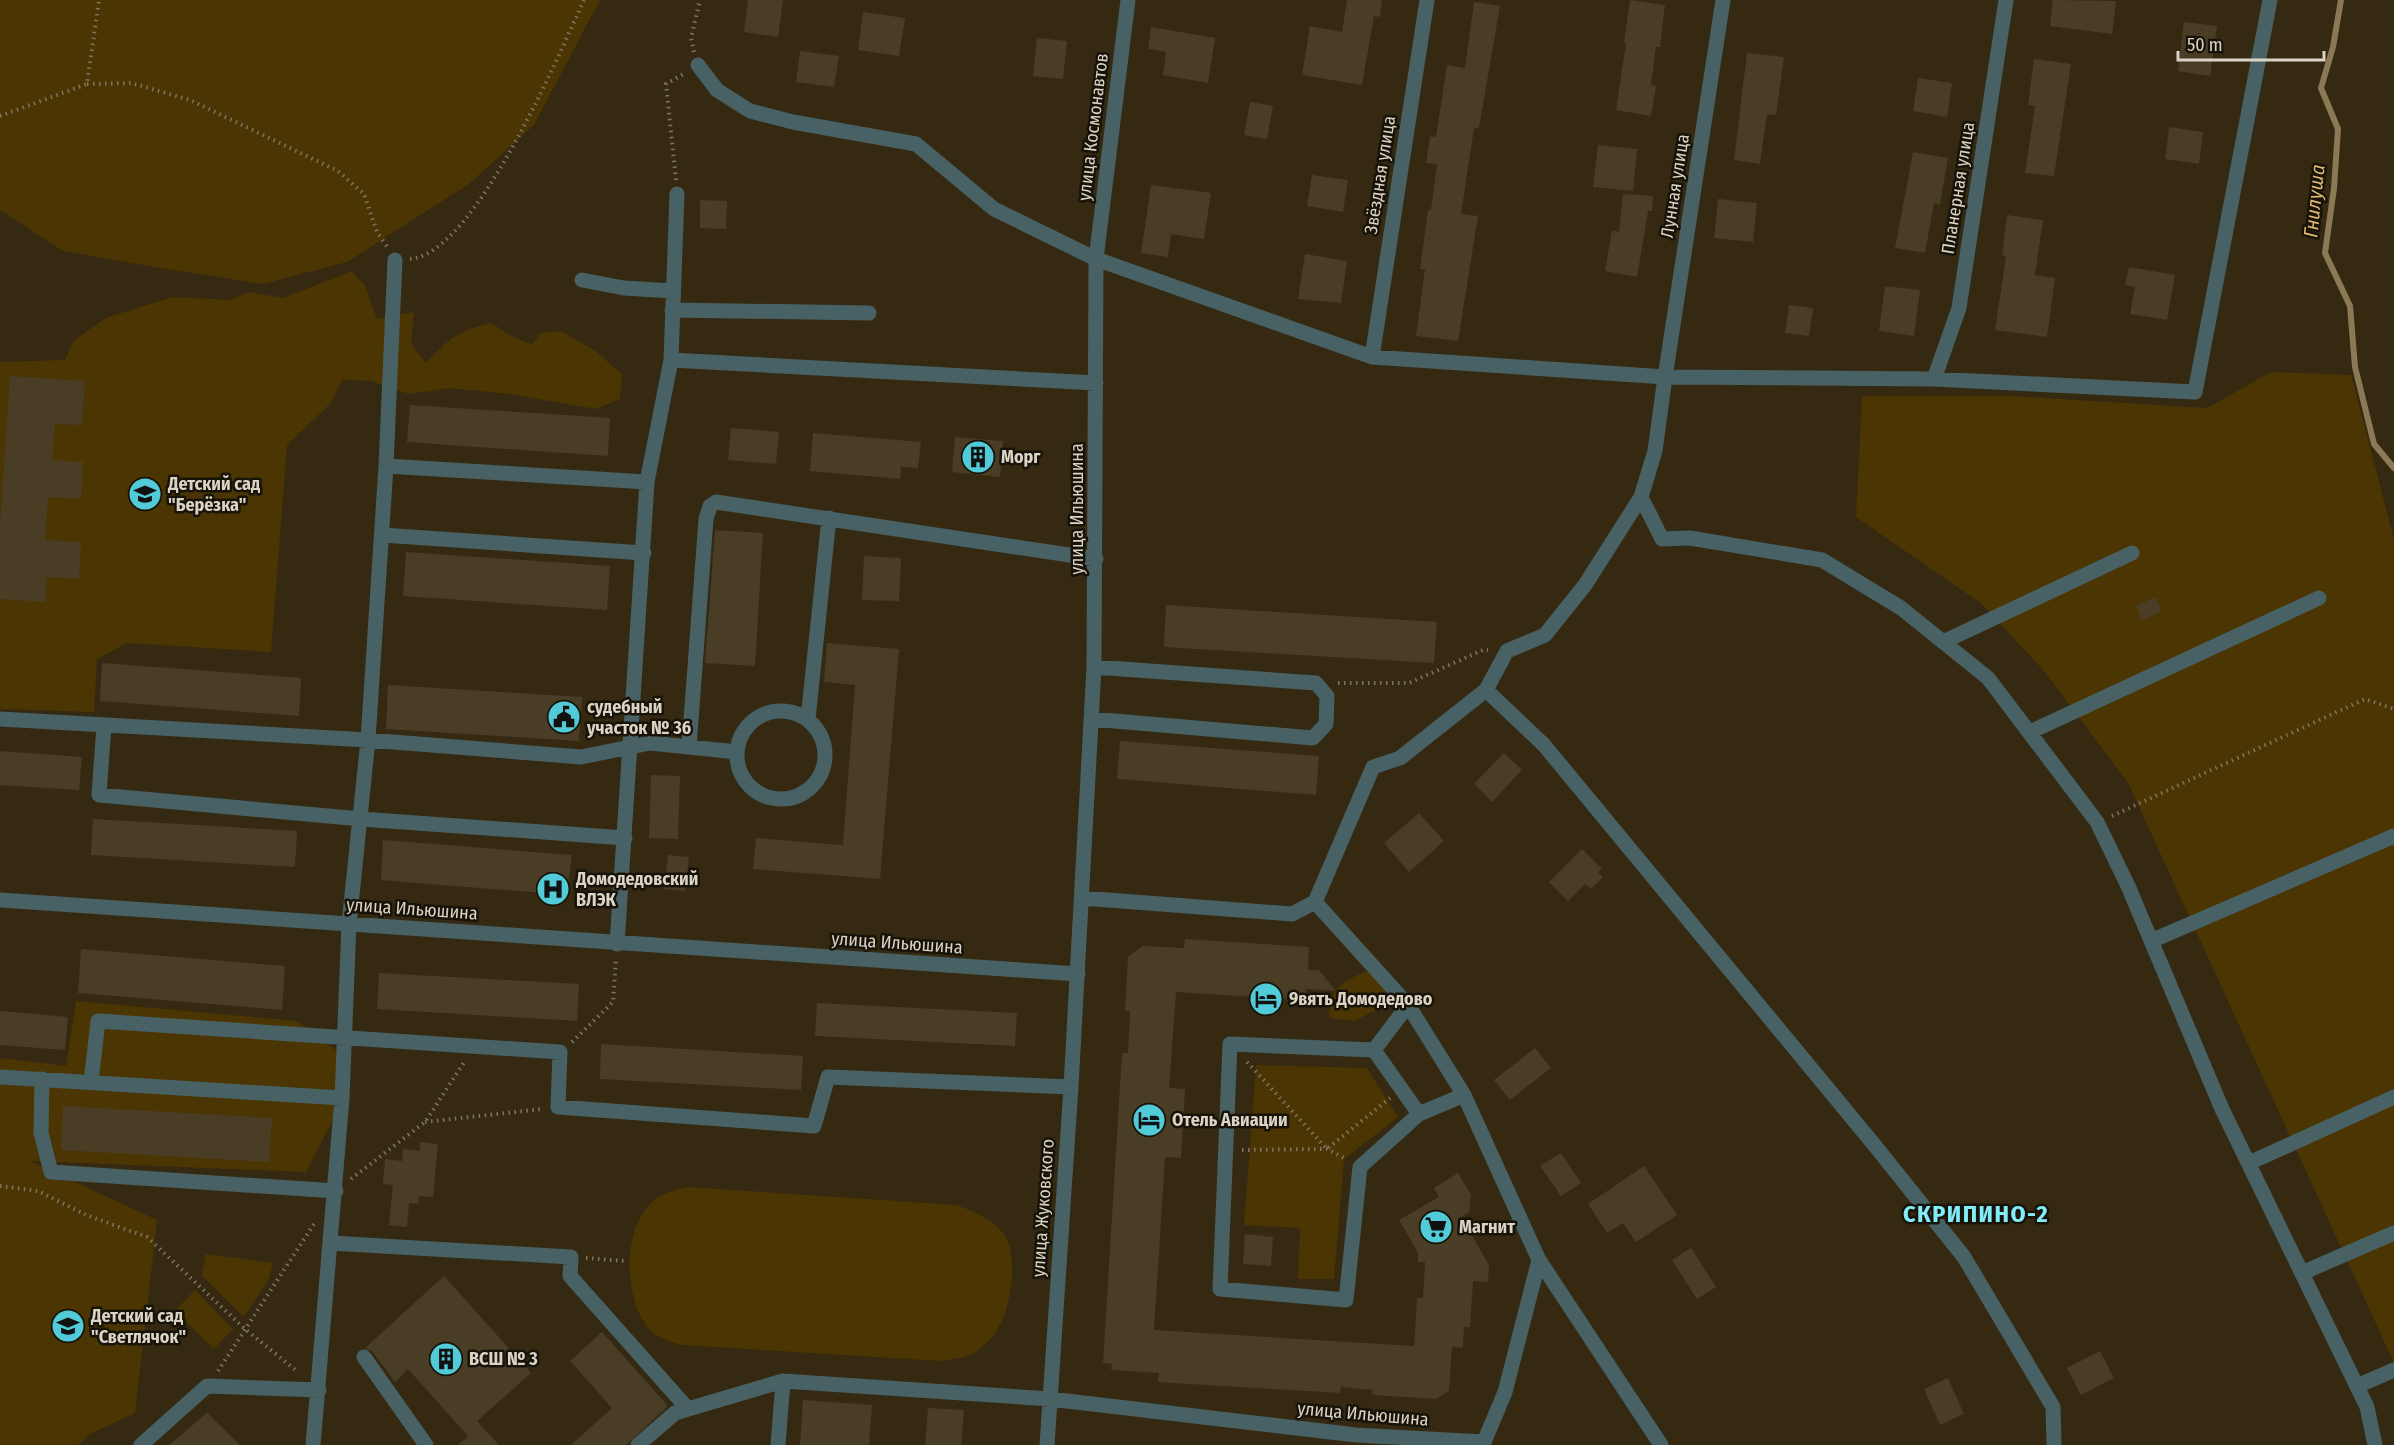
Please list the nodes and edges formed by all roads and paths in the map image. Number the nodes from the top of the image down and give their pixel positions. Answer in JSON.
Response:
{"nodes":[{"id":1,"x":99,"y":0,"type":"edge"},
{"id":2,"x":584,"y":0,"type":"edge"},
{"id":3,"x":700,"y":0,"type":"edge"},
{"id":4,"x":1128,"y":0,"type":"edge"},
{"id":5,"x":1427,"y":0,"type":"edge"},
{"id":6,"x":1724,"y":0,"type":"edge"},
{"id":7,"x":2006,"y":0,"type":"edge"},
{"id":8,"x":2270,"y":0,"type":"edge"},
{"id":9,"x":698,"y":65,"type":"junction"},
{"id":10,"x":87,"y":84,"type":"junction"},
{"id":11,"x":0,"y":116,"type":"edge"},
{"id":12,"x":677,"y":194,"type":"joint"},
{"id":13,"x":1096,"y":259,"type":"junction"},
{"id":14,"x":395,"y":260,"type":"junction"},
{"id":15,"x":582,"y":280,"type":"dead end"},
{"id":16,"x":672,"y":291,"type":"junction"},
{"id":17,"x":672,"y":310,"type":"junction"},
{"id":18,"x":868,"y":313,"type":"dead end"},
{"id":19,"x":1372,"y":357,"type":"junction"},
{"id":20,"x":671,"y":360,"type":"junction"},
{"id":21,"x":1665,"y":377,"type":"junction"},
{"id":22,"x":1934,"y":379,"type":"junction"},
{"id":23,"x":1096,"y":383,"type":"junction"},
{"id":24,"x":386,"y":466,"type":"junction"},
{"id":25,"x":647,"y":482,"type":"junction"},
{"id":26,"x":1641,"y":497,"type":"junction"},
{"id":27,"x":829,"y":518,"type":"junction"},
{"id":28,"x":382,"y":535,"type":"junction"},
{"id":29,"x":644,"y":553,"type":"junction"},
{"id":30,"x":2132,"y":553,"type":"dead end"},
{"id":31,"x":1096,"y":558,"type":"junction"},
{"id":32,"x":2319,"y":598,"type":"dead end"},
{"id":33,"x":1943,"y":642,"type":"junction"},
{"id":34,"x":1507,"y":651,"type":"junction"},
{"id":35,"x":1094,"y":667,"type":"junction"},
{"id":36,"x":1316,"y":683,"type":"junction"},
{"id":37,"x":1486,"y":690,"type":"junction"},
{"id":38,"x":2394,"y":709,"type":"edge"},
{"id":39,"x":0,"y":719,"type":"edge"},
{"id":40,"x":808,"y":719,"type":"junction"},
{"id":41,"x":1091,"y":719,"type":"junction"},
{"id":42,"x":104,"y":725,"type":"junction"},
{"id":43,"x":2030,"y":732,"type":"junction"},
{"id":44,"x":368,"y":740,"type":"junction"},
{"id":45,"x":629,"y":747,"type":"junction"},
{"id":46,"x":689,"y":747,"type":"junction"},
{"id":47,"x":737,"y":752,"type":"junction"},
{"id":48,"x":361,"y":819,"type":"junction"},
{"id":49,"x":2097,"y":822,"type":"junction"},
{"id":50,"x":2394,"y":836,"type":"edge"},
{"id":51,"x":625,"y":838,"type":"junction"},
{"id":52,"x":1082,"y":898,"type":"junction"},
{"id":53,"x":0,"y":900,"type":"edge"},
{"id":54,"x":1315,"y":902,"type":"junction"},
{"id":55,"x":349,"y":924,"type":"junction"},
{"id":56,"x":2151,"y":941,"type":"junction"},
{"id":57,"x":617,"y":944,"type":"junction"},
{"id":58,"x":1078,"y":974,"type":"junction"},
{"id":59,"x":1407,"y":1005,"type":"junction"},
{"id":60,"x":346,"y":1039,"type":"junction"},
{"id":61,"x":1230,"y":1044,"type":"junction"},
{"id":62,"x":474,"y":1047,"type":"junction"},
{"id":63,"x":1374,"y":1050,"type":"junction"},
{"id":64,"x":560,"y":1052,"type":"junction"},
{"id":65,"x":0,"y":1077,"type":"edge"},
{"id":66,"x":42,"y":1079,"type":"junction"},
{"id":67,"x":92,"y":1082,"type":"junction"},
{"id":68,"x":1071,"y":1087,"type":"junction"},
{"id":69,"x":1401,"y":1089,"type":"junction"},
{"id":70,"x":1464,"y":1095,"type":"junction"},
{"id":71,"x":342,"y":1098,"type":"junction"},
{"id":72,"x":2394,"y":1098,"type":"edge"},
{"id":73,"x":558,"y":1107,"type":"junction"},
{"id":74,"x":1419,"y":1114,"type":"junction"},
{"id":75,"x":425,"y":1122,"type":"junction"},
{"id":76,"x":1327,"y":1149,"type":"junction"},
{"id":77,"x":1226,"y":1150,"type":"junction"},
{"id":78,"x":2249,"y":1163,"type":"junction"},
{"id":79,"x":1360,"y":1167,"type":"junction"},
{"id":80,"x":0,"y":1186,"type":"edge"},
{"id":81,"x":336,"y":1191,"type":"junction"},
{"id":82,"x":316,"y":1221,"type":"dead end"},
{"id":83,"x":2394,"y":1233,"type":"edge"},
{"id":84,"x":331,"y":1243,"type":"junction"},
{"id":85,"x":571,"y":1257,"type":"junction"},
{"id":86,"x":1539,"y":1260,"type":"junction"},
{"id":87,"x":624,"y":1261,"type":"dead end"},
{"id":88,"x":2302,"y":1273,"type":"junction"},
{"id":89,"x":245,"y":1329,"type":"junction"},
{"id":90,"x":364,"y":1357,"type":"dead end"},
{"id":91,"x":2394,"y":1370,"type":"edge"},
{"id":92,"x":783,"y":1381,"type":"junction"},
{"id":93,"x":207,"y":1386,"type":"junction"},
{"id":94,"x":2357,"y":1386,"type":"junction"},
{"id":95,"x":319,"y":1390,"type":"junction"},
{"id":96,"x":1050,"y":1399,"type":"junction"},
{"id":97,"x":688,"y":1409,"type":"junction"},
{"id":98,"x":1356,"y":1440,"type":"edge"},
{"id":99,"x":1484,"y":1443,"type":"edge"},
{"id":100,"x":141,"y":1445,"type":"edge"},
{"id":101,"x":313,"y":1445,"type":"edge"},
{"id":102,"x":426,"y":1445,"type":"edge"},
{"id":103,"x":638,"y":1445,"type":"edge"},
{"id":104,"x":778,"y":1445,"type":"edge"},
{"id":105,"x":1047,"y":1445,"type":"edge"},
{"id":106,"x":1661,"y":1445,"type":"edge"},
{"id":107,"x":2054,"y":1445,"type":"edge"},
{"id":108,"x":2375,"y":1445,"type":"edge"}],
"edges":[{"from":1,"to":10,"type":"path"},
{"from":2,"to":14,"type":"path"},
{"from":3,"to":9,"type":"path"},
{"from":4,"to":13,"type":"street","name":"улица Космонавтов"},
{"from":5,"to":19,"type":"street","name":"Звёздная улица"},
{"from":6,"to":21,"type":"street","name":"Лунная улица"},
{"from":7,"to":22,"type":"street","name":"Планерная улица"},
{"from":8,"to":22,"type":"street"},
{"from":9,"to":12,"type":"path"},
{"from":9,"to":13,"type":"street"},
{"from":10,"to":11,"type":"path"},
{"from":10,"to":14,"type":"path"},
{"from":12,"to":16,"type":"street"},
{"from":13,"to":19,"type":"street"},
{"from":13,"to":23,"type":"street","name":"улица Ильюшина"},
{"from":14,"to":24,"type":"street"},
{"from":15,"to":16,"type":"street"},
{"from":16,"to":17,"type":"street"},
{"from":17,"to":18,"type":"street"},
{"from":17,"to":20,"type":"street"},
{"from":19,"to":21,"type":"street"},
{"from":20,"to":23,"type":"street"},
{"from":20,"to":25,"type":"street"},
{"from":21,"to":22,"type":"street"},
{"from":21,"to":26,"type":"street","name":"Лунная улица"},
{"from":23,"to":31,"type":"street","name":"улица Ильюшина"},
{"from":24,"to":25,"type":"street"},
{"from":24,"to":28,"type":"street"},
{"from":25,"to":29,"type":"street"},
{"from":26,"to":33,"type":"street"},
{"from":26,"to":34,"type":"street","name":"Лунная улица"},
{"from":27,"to":31,"type":"street"},
{"from":27,"to":40,"type":"street"},
{"from":27,"to":46,"type":"street"},
{"from":28,"to":29,"type":"street"},
{"from":28,"to":44,"type":"street"},
{"from":29,"to":45,"type":"street"},
{"from":30,"to":33,"type":"street"},
{"from":31,"to":35,"type":"street","name":"улица Ильюшина"},
{"from":32,"to":43,"type":"street"},
{"from":33,"to":43,"type":"street"},
{"from":34,"to":36,"type":"path"},
{"from":34,"to":37,"type":"street"},
{"from":35,"to":36,"type":"street"},
{"from":35,"to":41,"type":"street","name":"улица Ильюшина"},
{"from":36,"to":41,"type":"street"},
{"from":37,"to":54,"type":"street"},
{"from":37,"to":107,"type":"street"},
{"from":38,"to":49,"type":"path"},
{"from":39,"to":42,"type":"street"},
{"from":40,"to":47,"type":"street"},
{"from":40,"to":47,"type":"street"},
{"from":41,"to":52,"type":"street","name":"улица Ильюшина"},
{"from":42,"to":44,"type":"street"},
{"from":42,"to":48,"type":"street"},
{"from":43,"to":49,"type":"street"},
{"from":44,"to":45,"type":"street"},
{"from":44,"to":48,"type":"street"},
{"from":45,"to":46,"type":"street"},
{"from":45,"to":51,"type":"street"},
{"from":46,"to":47,"type":"street"},
{"from":48,"to":51,"type":"street"},
{"from":48,"to":55,"type":"street"},
{"from":49,"to":56,"type":"street"},
{"from":50,"to":56,"type":"street"},
{"from":51,"to":57,"type":"street"},
{"from":52,"to":54,"type":"street"},
{"from":52,"to":58,"type":"street","name":"улица Ильюшина"},
{"from":53,"to":55,"type":"street","name":"улица Ильюшина"},
{"from":54,"to":59,"type":"street"},
{"from":55,"to":57,"type":"street","name":"улица Ильюшина"},
{"from":55,"to":60,"type":"street"},
{"from":56,"to":78,"type":"street"},
{"from":57,"to":58,"type":"street","name":"улица Ильюшина"},
{"from":57,"to":64,"type":"path"},
{"from":58,"to":68,"type":"street","name":"улица Жуковского"},
{"from":59,"to":63,"type":"street"},
{"from":59,"to":70,"type":"street"},
{"from":60,"to":62,"type":"street"},
{"from":60,"to":67,"type":"street"},
{"from":60,"to":71,"type":"street"},
{"from":61,"to":63,"type":"street"},
{"from":61,"to":76,"type":"path"},
{"from":61,"to":77,"type":"street"},
{"from":62,"to":64,"type":"street"},
{"from":62,"to":75,"type":"path"},
{"from":63,"to":69,"type":"street"},
{"from":64,"to":73,"type":"street"},
{"from":65,"to":66,"type":"street"},
{"from":66,"to":67,"type":"street"},
{"from":66,"to":81,"type":"street"},
{"from":67,"to":71,"type":"street"},
{"from":68,"to":73,"type":"street"},
{"from":68,"to":96,"type":"street","name":"улица Жуковского"},
{"from":69,"to":74,"type":"street"},
{"from":69,"to":76,"type":"path"},
{"from":70,"to":74,"type":"street"},
{"from":70,"to":86,"type":"street"},
{"from":71,"to":81,"type":"street"},
{"from":72,"to":78,"type":"street"},
{"from":73,"to":75,"type":"path"},
{"from":74,"to":79,"type":"street"},
{"from":75,"to":81,"type":"path"},
{"from":76,"to":77,"type":"path"},
{"from":76,"to":79,"type":"path"},
{"from":77,"to":79,"type":"street"},
{"from":78,"to":88,"type":"street"},
{"from":80,"to":89,"type":"path"},
{"from":81,"to":84,"type":"street"},
{"from":82,"to":89,"type":"path"},
{"from":83,"to":88,"type":"street"},
{"from":84,"to":85,"type":"street"},
{"from":84,"to":95,"type":"street"},
{"from":85,"to":87,"type":"path"},
{"from":85,"to":97,"type":"street"},
{"from":86,"to":99,"type":"street","name":"улица Ильюшина"},
{"from":86,"to":106,"type":"street"},
{"from":88,"to":94,"type":"street"},
{"from":89,"to":93,"type":"path"},
{"from":89,"to":95,"type":"path"},
{"from":90,"to":102,"type":"street"},
{"from":91,"to":94,"type":"street"},
{"from":92,"to":96,"type":"street","name":"улица Ильюшина"},
{"from":92,"to":97,"type":"street"},
{"from":92,"to":104,"type":"street"},
{"from":93,"to":95,"type":"street"},
{"from":93,"to":100,"type":"street"},
{"from":94,"to":108,"type":"street"},
{"from":95,"to":101,"type":"street"},
{"from":96,"to":98,"type":"street","name":"улица Ильюшина"},
{"from":96,"to":105,"type":"street","name":"улица Жуковского"},
{"from":97,"to":103,"type":"street"},
{"from":98,"to":99,"type":"street","name":"улица Ильюшина"}]}
